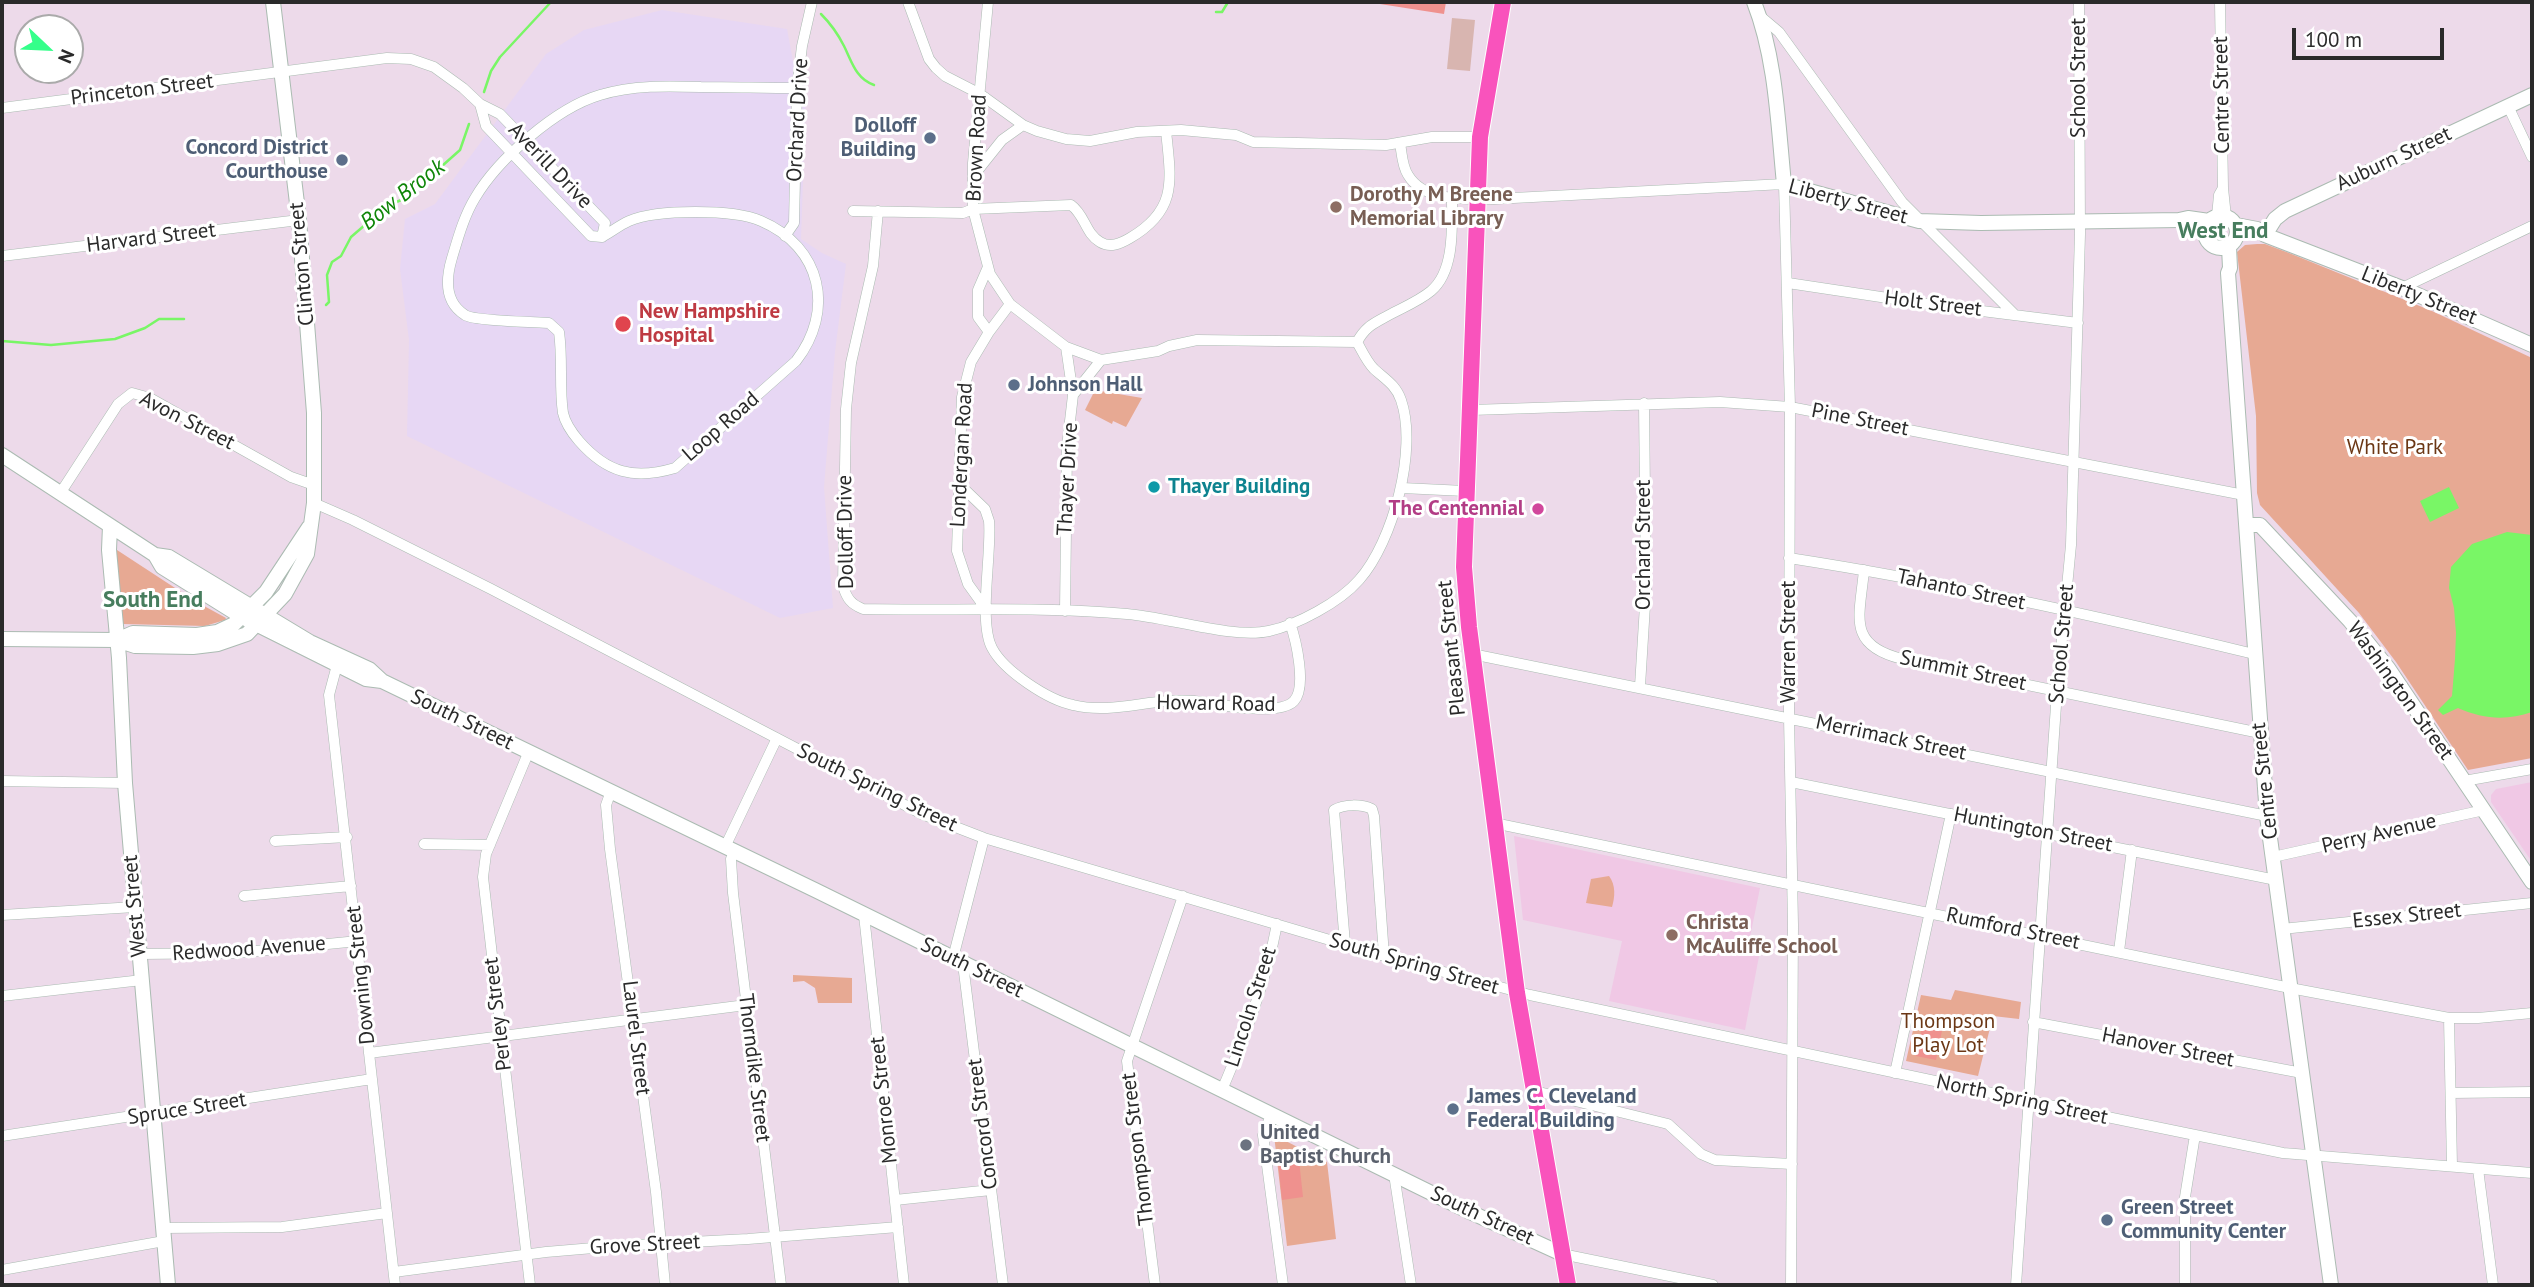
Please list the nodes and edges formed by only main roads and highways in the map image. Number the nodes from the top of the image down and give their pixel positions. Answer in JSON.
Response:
{"nodes":[{"id":1,"x":1503,"y":2,"type":"edge"},
{"id":2,"x":1568,"y":1285,"type":"edge"}],
"edges":[{"from":1,"to":2,"type":"main road","name":"Pleasant Street"}]}
